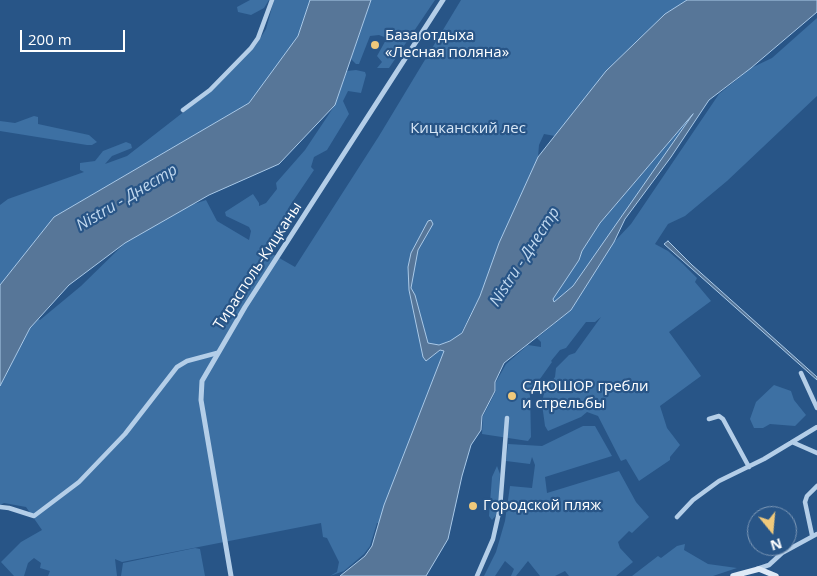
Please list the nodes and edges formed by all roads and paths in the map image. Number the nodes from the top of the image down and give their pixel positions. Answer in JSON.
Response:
{"nodes":[{"id":1,"x":272,"y":0,"type":"edge"},
{"id":2,"x":443,"y":0,"type":"edge"},
{"id":3,"x":183,"y":110,"type":"dead end"},
{"id":4,"x":217,"y":353,"type":"junction"},
{"id":5,"x":801,"y":373,"type":"dead end"},
{"id":6,"x":817,"y":408,"type":"edge"},
{"id":7,"x":507,"y":418,"type":"dead end"},
{"id":8,"x":709,"y":419,"type":"dead end"},
{"id":9,"x":817,"y":427,"type":"edge"},
{"id":10,"x":792,"y":442,"type":"junction"},
{"id":11,"x":817,"y":453,"type":"edge"},
{"id":12,"x":750,"y":467,"type":"junction"},
{"id":13,"x":817,"y":486,"type":"edge"},
{"id":14,"x":0,"y":507,"type":"edge"},
{"id":15,"x":677,"y":517,"type":"dead end"},
{"id":16,"x":815,"y":535,"type":"edge"},
{"id":17,"x":770,"y":569,"type":"junction"},
{"id":18,"x":746,"y":574,"type":"edge"},
{"id":19,"x":231,"y":576,"type":"edge"},
{"id":20,"x":477,"y":576,"type":"edge"},
{"id":21,"x":733,"y":576,"type":"edge"},
{"id":22,"x":776,"y":576,"type":"edge"}],
"edges":[{"from":1,"to":3,"type":"street"},
{"from":2,"to":4,"type":"street","name":"Тирасполь-Кицканы"},
{"from":4,"to":14,"type":"street"},
{"from":4,"to":19,"type":"street","name":"Тирасполь-Кицканы"},
{"from":5,"to":6,"type":"street"},
{"from":7,"to":20,"type":"street"},
{"from":8,"to":12,"type":"street"},
{"from":9,"to":10,"type":"street"},
{"from":10,"to":11,"type":"street"},
{"from":10,"to":12,"type":"street"},
{"from":12,"to":15,"type":"street"},
{"from":13,"to":16,"type":"street"},
{"from":16,"to":17,"type":"street"},
{"from":17,"to":18,"type":"main road"},
{"from":17,"to":22,"type":"main road"},
{"from":18,"to":21,"type":"main road"}]}
